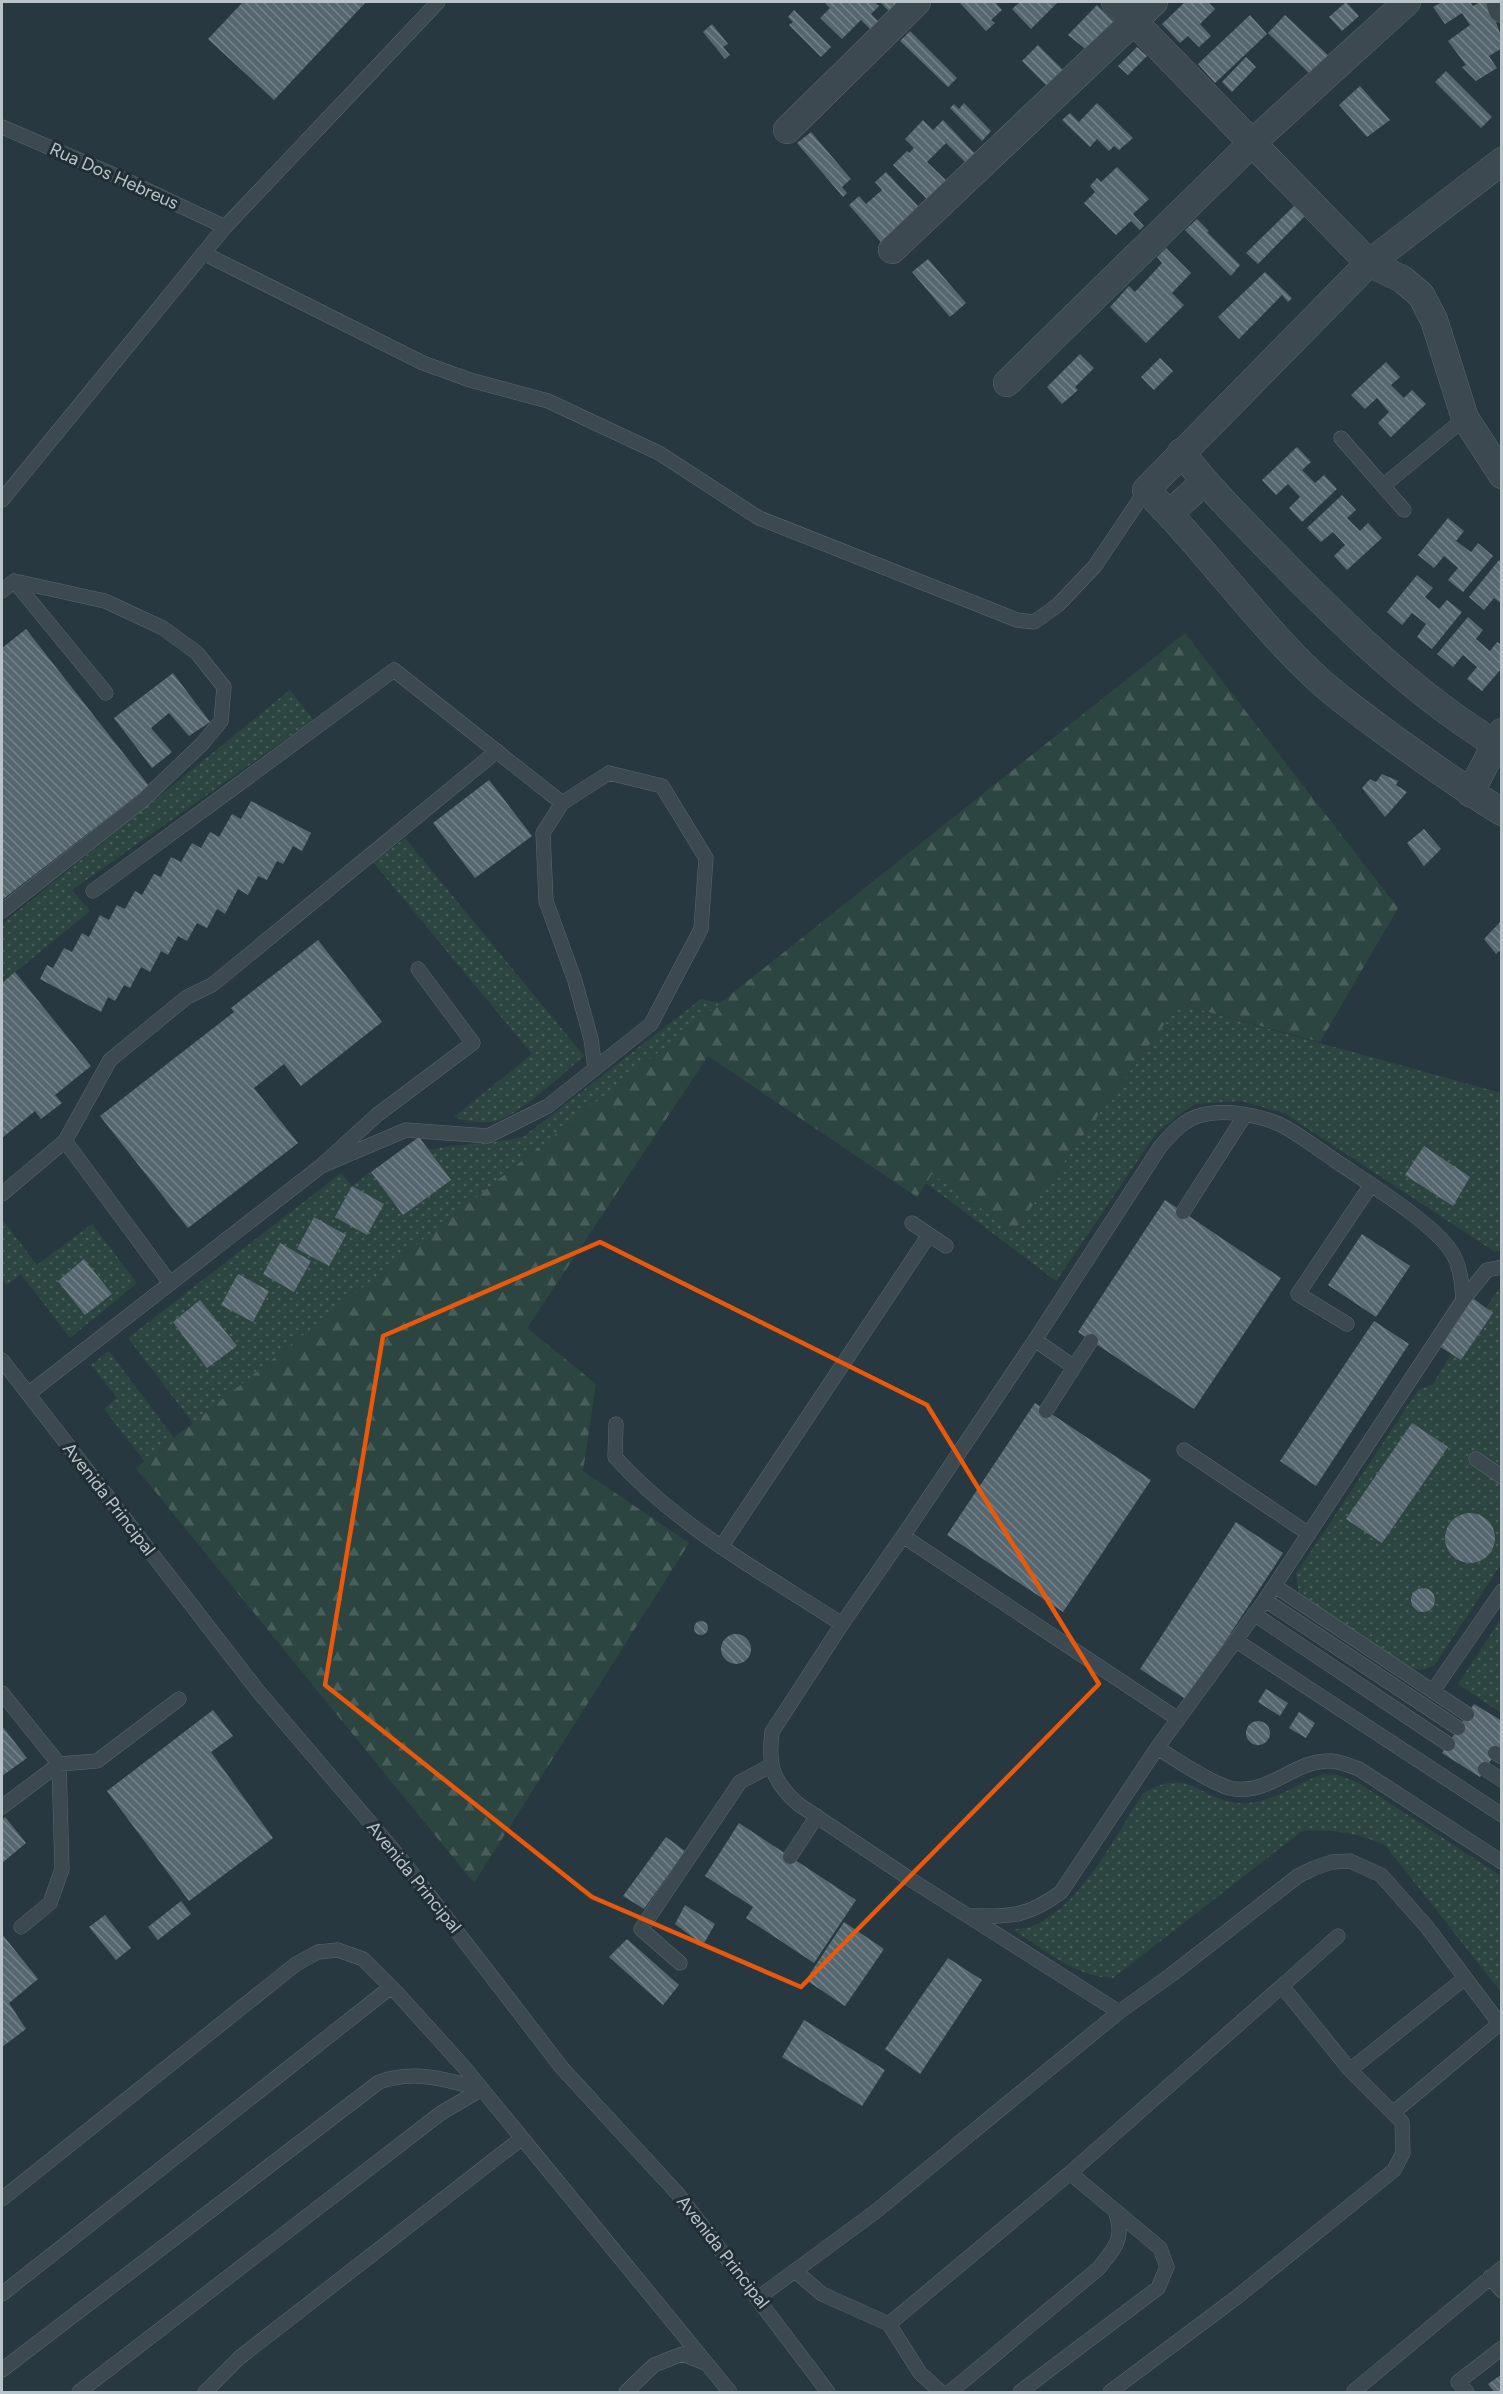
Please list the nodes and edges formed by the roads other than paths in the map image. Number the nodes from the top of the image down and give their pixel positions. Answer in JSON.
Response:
{"nodes":[{"id":1,"x":438,"y":2,"type":"edge"},
{"id":2,"x":917,"y":2,"type":"edge"},
{"id":3,"x":1115,"y":2,"type":"edge"},
{"id":4,"x":1154,"y":2,"type":"edge"},
{"id":5,"x":1407,"y":2,"type":"edge"},
{"id":6,"x":1500,"y":2,"type":"edge"},
{"id":7,"x":1502,"y":9,"type":"edge"},
{"id":8,"x":1134,"y":21,"type":"junction"},
{"id":9,"x":2,"y":127,"type":"edge"},
{"id":10,"x":787,"y":130,"type":"dead end"},
{"id":11,"x":1253,"y":142,"type":"junction"},
{"id":12,"x":1502,"y":160,"type":"edge"},
{"id":13,"x":225,"y":227,"type":"junction"},
{"id":14,"x":892,"y":250,"type":"dead end"},
{"id":15,"x":203,"y":253,"type":"junction"},
{"id":16,"x":1369,"y":263,"type":"junction"},
{"id":17,"x":1007,"y":383,"type":"dead end"},
{"id":18,"x":1465,"y":418,"type":"junction"},
{"id":19,"x":1341,"y":438,"type":"dead end"},
{"id":20,"x":1181,"y":452,"type":"junction"},
{"id":21,"x":1502,"y":475,"type":"edge"},
{"id":22,"x":1204,"y":482,"type":"junction"},
{"id":23,"x":1383,"y":486,"type":"junction"},
{"id":24,"x":1146,"y":490,"type":"junction"},
{"id":25,"x":2,"y":500,"type":"edge"},
{"id":26,"x":1404,"y":510,"type":"dead end"},
{"id":27,"x":1170,"y":513,"type":"junction"},
{"id":28,"x":15,"y":581,"type":"junction"},
{"id":29,"x":2,"y":591,"type":"edge"},
{"id":30,"x":106,"y":693,"type":"dead end"},
{"id":31,"x":1499,"y":741,"type":"edge"},
{"id":32,"x":497,"y":751,"type":"junction"},
{"id":33,"x":1470,"y":793,"type":"junction"},
{"id":34,"x":562,"y":803,"type":"junction"},
{"id":35,"x":1502,"y":812,"type":"edge"},
{"id":36,"x":93,"y":891,"type":"dead end"},
{"id":37,"x":2,"y":911,"type":"edge"},
{"id":38,"x":418,"y":969,"type":"dead end"},
{"id":39,"x":595,"y":1068,"type":"junction"},
{"id":40,"x":1245,"y":1115,"type":"junction"},
{"id":41,"x":65,"y":1141,"type":"junction"},
{"id":42,"x":321,"y":1166,"type":"junction"},
{"id":43,"x":1371,"y":1185,"type":"junction"},
{"id":44,"x":2,"y":1194,"type":"edge"},
{"id":45,"x":1183,"y":1212,"type":"dead end"},
{"id":46,"x":912,"y":1223,"type":"dead end"},
{"id":47,"x":929,"y":1235,"type":"junction"},
{"id":48,"x":946,"y":1246,"type":"dead end"},
{"id":49,"x":1502,"y":1267,"type":"edge"},
{"id":50,"x":170,"y":1283,"type":"junction"},
{"id":51,"x":1463,"y":1300,"type":"junction"},
{"id":52,"x":1347,"y":1324,"type":"dead end"},
{"id":53,"x":1035,"y":1340,"type":"junction"},
{"id":54,"x":1091,"y":1341,"type":"dead end"},
{"id":55,"x":2,"y":1360,"type":"edge"},
{"id":56,"x":1074,"y":1367,"type":"junction"},
{"id":57,"x":28,"y":1394,"type":"junction"},
{"id":58,"x":1046,"y":1411,"type":"dead end"},
{"id":59,"x":616,"y":1424,"type":"dead end"},
{"id":60,"x":1184,"y":1450,"type":"dead end"},
{"id":61,"x":1476,"y":1459,"type":"dead end"},
{"id":62,"x":1502,"y":1476,"type":"edge"},
{"id":63,"x":1309,"y":1534,"type":"junction"},
{"id":64,"x":903,"y":1536,"type":"junction"},
{"id":65,"x":721,"y":1547,"type":"junction"},
{"id":66,"x":1275,"y":1586,"type":"junction"},
{"id":67,"x":1502,"y":1591,"type":"edge"},
{"id":68,"x":1265,"y":1600,"type":"junction"},
{"id":69,"x":1254,"y":1614,"type":"junction"},
{"id":70,"x":842,"y":1624,"type":"junction"},
{"id":71,"x":1235,"y":1640,"type":"junction"},
{"id":72,"x":1433,"y":1691,"type":"junction"},
{"id":73,"x":2,"y":1693,"type":"edge"},
{"id":74,"x":178,"y":1699,"type":"dead end"},
{"id":75,"x":1467,"y":1714,"type":"dead end"},
{"id":76,"x":1178,"y":1719,"type":"junction"},
{"id":77,"x":1458,"y":1728,"type":"dead end"},
{"id":78,"x":1448,"y":1744,"type":"dead end"},
{"id":79,"x":1157,"y":1748,"type":"junction"},
{"id":80,"x":59,"y":1764,"type":"junction"},
{"id":81,"x":772,"y":1765,"type":"junction"},
{"id":82,"x":1485,"y":1769,"type":"dead end"},
{"id":83,"x":1502,"y":1780,"type":"edge"},
{"id":84,"x":2,"y":1807,"type":"edge"},
{"id":85,"x":1502,"y":1815,"type":"edge"},
{"id":86,"x":817,"y":1816,"type":"junction"},
{"id":87,"x":790,"y":1857,"type":"dead end"},
{"id":88,"x":1502,"y":1862,"type":"edge"},
{"id":89,"x":969,"y":1916,"type":"junction"},
{"id":90,"x":21,"y":1927,"type":"dead end"},
{"id":91,"x":1338,"y":1936,"type":"dead end"},
{"id":92,"x":680,"y":1963,"type":"dead end"},
{"id":93,"x":1465,"y":1978,"type":"junction"},
{"id":94,"x":1282,"y":1986,"type":"junction"},
{"id":95,"x":391,"y":1987,"type":"junction"},
{"id":96,"x":1119,"y":2012,"type":"junction"},
{"id":97,"x":1500,"y":2025,"type":"edge"},
{"id":98,"x":1350,"y":2070,"type":"junction"},
{"id":99,"x":482,"y":2090,"type":"junction"},
{"id":100,"x":1393,"y":2113,"type":"junction"},
{"id":101,"x":522,"y":2138,"type":"junction"},
{"id":102,"x":1070,"y":2173,"type":"junction"},
{"id":103,"x":2,"y":2199,"type":"edge"},
{"id":104,"x":1114,"y":2209,"type":"junction"},
{"id":105,"x":1502,"y":2268,"type":"edge"},
{"id":106,"x":795,"y":2271,"type":"junction"},
{"id":107,"x":1490,"y":2277,"type":"junction"},
{"id":108,"x":1502,"y":2291,"type":"edge"},
{"id":109,"x":2,"y":2294,"type":"edge"},
{"id":110,"x":758,"y":2298,"type":"junction"},
{"id":111,"x":889,"y":2324,"type":"junction"},
{"id":112,"x":1502,"y":2348,"type":"edge"},
{"id":113,"x":706,"y":2363,"type":"junction"},
{"id":114,"x":2,"y":2370,"type":"edge"},
{"id":115,"x":1354,"y":2391,"type":"dead end"},
{"id":116,"x":80,"y":2392,"type":"edge"},
{"id":117,"x":205,"y":2392,"type":"edge"},
{"id":118,"x":626,"y":2392,"type":"edge"},
{"id":119,"x":730,"y":2392,"type":"edge"},
{"id":120,"x":828,"y":2392,"type":"edge"},
{"id":121,"x":941,"y":2392,"type":"edge"},
{"id":122,"x":950,"y":2392,"type":"edge"},
{"id":123,"x":1020,"y":2392,"type":"edge"},
{"id":124,"x":1110,"y":2392,"type":"edge"},
{"id":125,"x":1467,"y":2392,"type":"edge"}],
"edges":[{"from":1,"to":13,"type":"lane"},
{"from":2,"to":10,"type":"street"},
{"from":3,"to":8,"type":"street"},
{"from":4,"to":8,"type":"street"},
{"from":5,"to":11,"type":"street"},
{"from":6,"to":7,"type":"street"},
{"from":8,"to":11,"type":"street"},
{"from":8,"to":14,"type":"street"},
{"from":9,"to":13,"type":"lane","name":"Rua Dos Hebreus"},
{"from":11,"to":16,"type":"street"},
{"from":11,"to":17,"type":"street"},
{"from":12,"to":16,"type":"street"},
{"from":13,"to":15,"type":"lane"},
{"from":15,"to":24,"type":"lane"},
{"from":15,"to":25,"type":"lane"},
{"from":16,"to":18,"type":"street"},
{"from":16,"to":20,"type":"street"},
{"from":18,"to":21,"type":"street"},
{"from":18,"to":23,"type":"lane"},
{"from":19,"to":23,"type":"lane"},
{"from":20,"to":22,"type":"street"},
{"from":20,"to":24,"type":"street"},
{"from":22,"to":27,"type":"street"},
{"from":22,"to":31,"type":"street"},
{"from":23,"to":26,"type":"lane"},
{"from":24,"to":27,"type":"street"},
{"from":27,"to":33,"type":"street"},
{"from":28,"to":29,"type":"lane"},
{"from":28,"to":30,"type":"lane"},
{"from":28,"to":37,"type":"lane"},
{"from":31,"to":33,"type":"street"},
{"from":32,"to":34,"type":"lane"},
{"from":32,"to":36,"type":"lane"},
{"from":32,"to":41,"type":"lane"},
{"from":33,"to":35,"type":"street"},
{"from":34,"to":39,"type":"lane"},
{"from":34,"to":39,"type":"lane"},
{"from":38,"to":42,"type":"lane"},
{"from":39,"to":42,"type":"lane"},
{"from":40,"to":43,"type":"lane"},
{"from":40,"to":45,"type":"lane"},
{"from":40,"to":53,"type":"lane"},
{"from":41,"to":44,"type":"lane"},
{"from":41,"to":50,"type":"lane"},
{"from":42,"to":50,"type":"lane"},
{"from":43,"to":51,"type":"lane"},
{"from":43,"to":52,"type":"lane"},
{"from":46,"to":47,"type":"lane"},
{"from":47,"to":48,"type":"lane"},
{"from":47,"to":65,"type":"lane"},
{"from":49,"to":51,"type":"lane"},
{"from":50,"to":57,"type":"lane"},
{"from":51,"to":63,"type":"lane"},
{"from":53,"to":56,"type":"lane"},
{"from":53,"to":64,"type":"lane"},
{"from":54,"to":56,"type":"lane"},
{"from":55,"to":57,"type":"lane","name":"Avenida Principal"},
{"from":56,"to":58,"type":"lane"},
{"from":57,"to":110,"type":"lane","name":"Avenida Principal"},
{"from":59,"to":65,"type":"lane"},
{"from":60,"to":63,"type":"lane"},
{"from":61,"to":62,"type":"lane"},
{"from":63,"to":66,"type":"lane"},
{"from":64,"to":70,"type":"lane"},
{"from":64,"to":76,"type":"lane"},
{"from":65,"to":70,"type":"lane"},
{"from":66,"to":68,"type":"lane"},
{"from":66,"to":72,"type":"lane"},
{"from":67,"to":72,"type":"lane"},
{"from":68,"to":69,"type":"lane"},
{"from":68,"to":77,"type":"lane"},
{"from":69,"to":71,"type":"lane"},
{"from":69,"to":78,"type":"lane"},
{"from":70,"to":81,"type":"lane"},
{"from":71,"to":76,"type":"lane"},
{"from":71,"to":85,"type":"lane"},
{"from":72,"to":75,"type":"lane"},
{"from":73,"to":80,"type":"lane"},
{"from":74,"to":80,"type":"lane"},
{"from":76,"to":79,"type":"lane"},
{"from":79,"to":88,"type":"lane"},
{"from":79,"to":89,"type":"lane"},
{"from":80,"to":84,"type":"lane"},
{"from":80,"to":90,"type":"lane"},
{"from":81,"to":86,"type":"lane"},
{"from":81,"to":92,"type":"lane"},
{"from":82,"to":83,"type":"lane"},
{"from":86,"to":87,"type":"lane"},
{"from":86,"to":89,"type":"lane"},
{"from":89,"to":96,"type":"lane"},
{"from":91,"to":94,"type":"lane"},
{"from":93,"to":96,"type":"lane"},
{"from":93,"to":97,"type":"lane"},
{"from":93,"to":98,"type":"lane"},
{"from":94,"to":98,"type":"lane"},
{"from":94,"to":102,"type":"lane"},
{"from":95,"to":99,"type":"lane"},
{"from":95,"to":103,"type":"lane"},
{"from":95,"to":109,"type":"lane"},
{"from":96,"to":106,"type":"lane"},
{"from":97,"to":100,"type":"lane"},
{"from":98,"to":100,"type":"lane"},
{"from":99,"to":101,"type":"lane"},
{"from":99,"to":114,"type":"lane"},
{"from":99,"to":116,"type":"lane"},
{"from":100,"to":124,"type":"lane"},
{"from":101,"to":113,"type":"lane"},
{"from":101,"to":117,"type":"lane"},
{"from":102,"to":104,"type":"lane"},
{"from":102,"to":111,"type":"lane"},
{"from":104,"to":122,"type":"lane"},
{"from":104,"to":123,"type":"lane"},
{"from":105,"to":107,"type":"lane"},
{"from":106,"to":110,"type":"lane"},
{"from":106,"to":111,"type":"lane"},
{"from":107,"to":108,"type":"lane"},
{"from":107,"to":115,"type":"lane"},
{"from":110,"to":120,"type":"lane","name":"Avenida Principal"},
{"from":111,"to":121,"type":"lane"},
{"from":112,"to":125,"type":"lane"},
{"from":113,"to":118,"type":"lane"},
{"from":113,"to":119,"type":"lane"}]}
